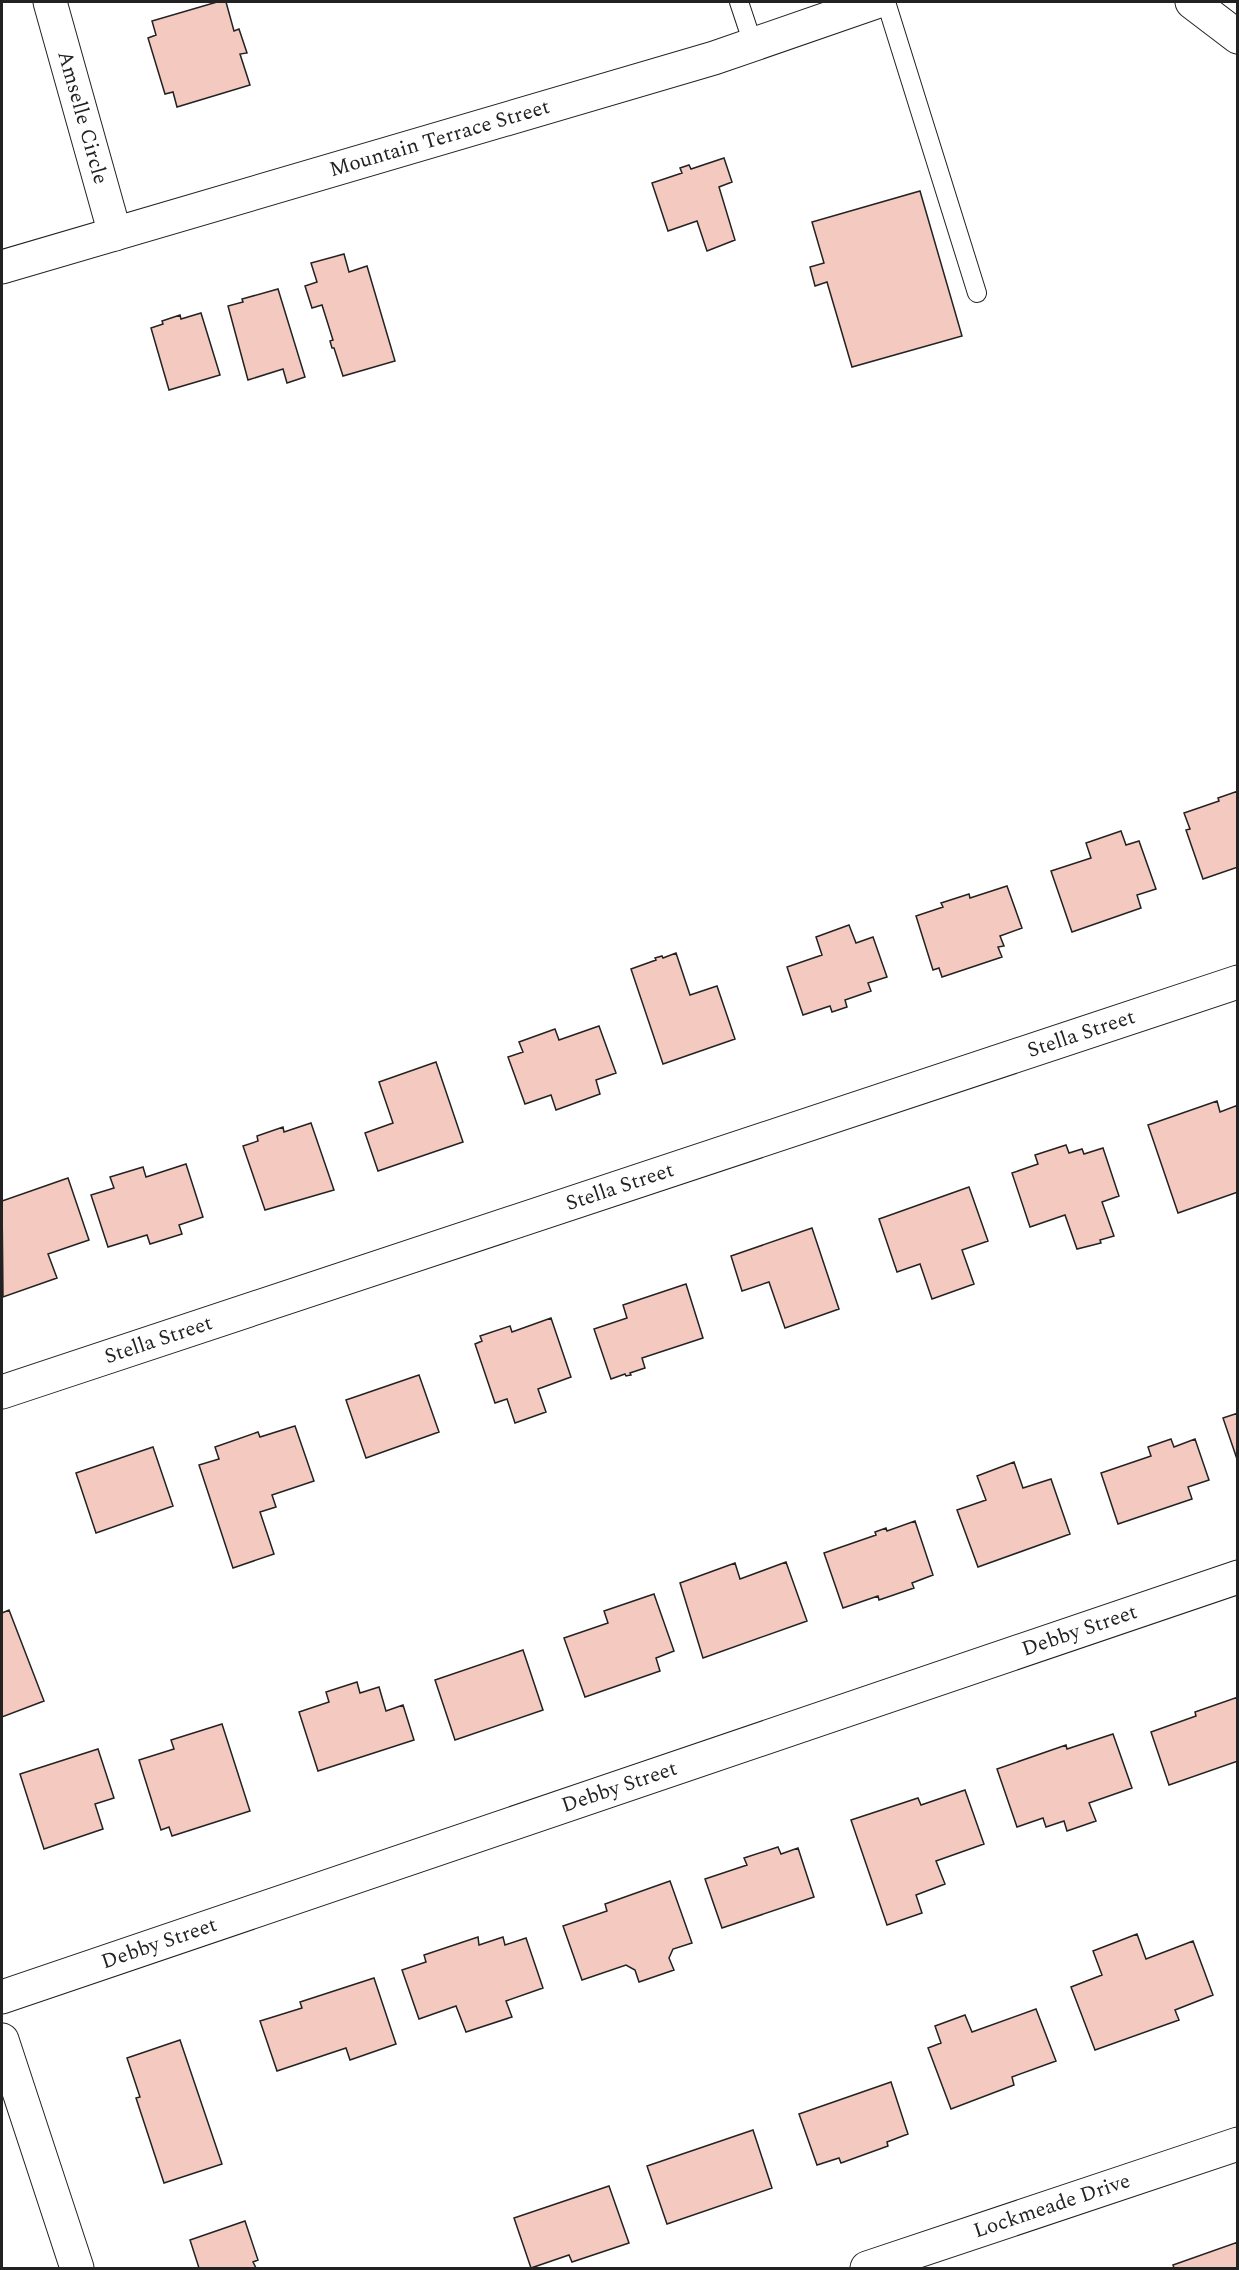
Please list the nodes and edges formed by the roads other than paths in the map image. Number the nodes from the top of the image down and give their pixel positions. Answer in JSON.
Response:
{"nodes":[{"id":1,"x":50,"y":2,"type":"edge"},
{"id":2,"x":739,"y":2,"type":"edge"},
{"id":3,"x":876,"y":2,"type":"edge"},
{"id":4,"x":886,"y":2,"type":"edge"},
{"id":5,"x":1192,"y":2,"type":"edge"},
{"id":6,"x":1238,"y":37,"type":"edge"},
{"id":7,"x":753,"y":44,"type":"junction"},
{"id":8,"x":115,"y":234,"type":"junction"},
{"id":9,"x":2,"y":267,"type":"edge"},
{"id":10,"x":978,"y":293,"type":"dead end"},
{"id":11,"x":1238,"y":982,"type":"edge"},
{"id":12,"x":2,"y":1392,"type":"edge"},
{"id":13,"x":1238,"y":1577,"type":"edge"},
{"id":14,"x":2,"y":1997,"type":"edge"},
{"id":15,"x":2,"y":2040,"type":"edge"},
{"id":16,"x":1238,"y":2144,"type":"edge"},
{"id":17,"x":77,"y":2268,"type":"edge"},
{"id":18,"x":867,"y":2268,"type":"edge"}],
"edges":[{"from":1,"to":8,"type":"street","name":"Amselle Circle"},
{"from":2,"to":7,"type":"lane"},
{"from":3,"to":7,"type":"street","name":"Mountain Terrace Street"},
{"from":4,"to":10,"type":"lane"},
{"from":5,"to":6,"type":"street"},
{"from":7,"to":8,"type":"street","name":"Mountain Terrace Street"},
{"from":8,"to":9,"type":"street","name":"Mountain Terrace Street"},
{"from":11,"to":12,"type":"street","name":"Stella Street"},
{"from":13,"to":14,"type":"street","name":"Debby Street"},
{"from":15,"to":17,"type":"street"},
{"from":16,"to":18,"type":"street","name":"Lockmeade Drive"}]}
